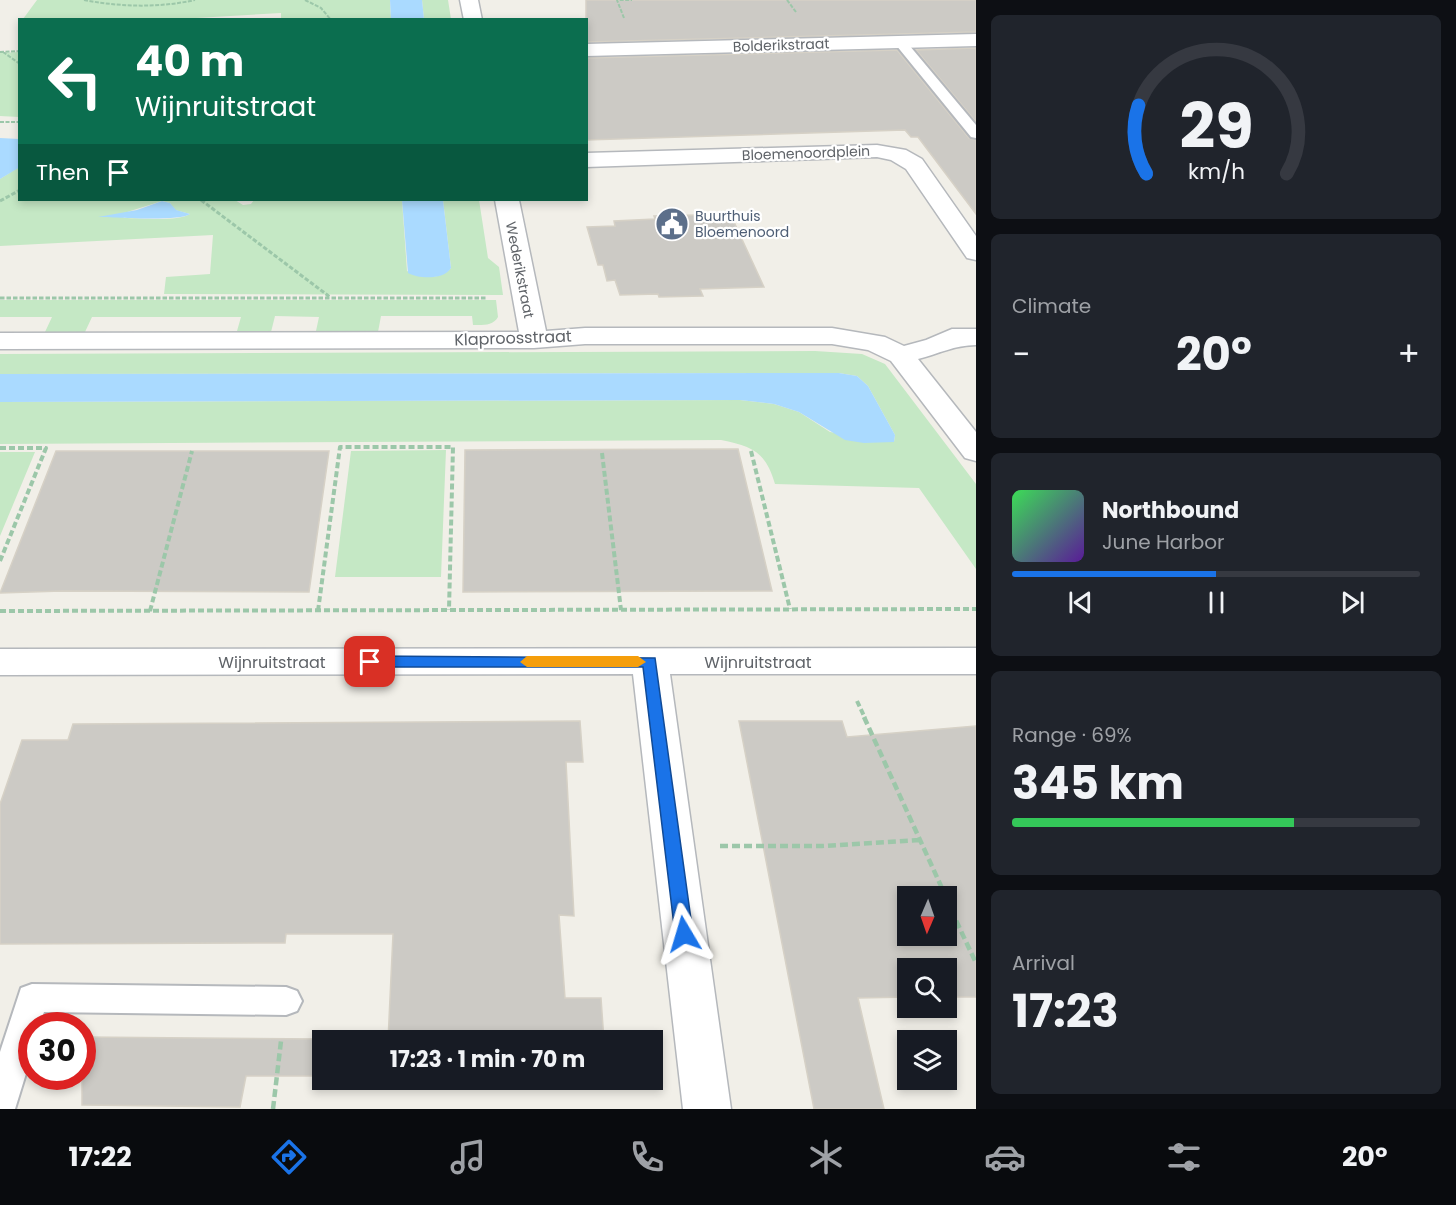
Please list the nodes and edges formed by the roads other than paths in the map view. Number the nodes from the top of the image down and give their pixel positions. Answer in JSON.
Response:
{"nodes":[{"id":1,"x":469,"y":0,"type":"edge"},
{"id":2,"x":473,"y":18,"type":"edge"},
{"id":3,"x":976,"y":40,"type":"edge"},
{"id":4,"x":900,"y":42,"type":"junction"},
{"id":5,"x":588,"y":50,"type":"edge"},
{"id":6,"x":976,"y":134,"type":"edge"},
{"id":7,"x":588,"y":160,"type":"edge"},
{"id":8,"x":507,"y":201,"type":"edge"},
{"id":9,"x":976,"y":253,"type":"edge"},
{"id":10,"x":976,"y":337,"type":"edge"},
{"id":11,"x":534,"y":340,"type":"junction"},
{"id":12,"x":0,"y":341,"type":"edge"},
{"id":13,"x":901,"y":355,"type":"junction"},
{"id":14,"x":976,"y":452,"type":"edge"},
{"id":15,"x":0,"y":662,"type":"edge"},
{"id":16,"x":650,"y":662,"type":"junction"},
{"id":17,"x":976,"y":662,"type":"edge"},
{"id":18,"x":286,"y":1001,"type":"road end"},
{"id":19,"x":0,"y":1106,"type":"edge"},
{"id":20,"x":707,"y":1109,"type":"edge"}],
"edges":[{"from":1,"to":2,"type":"street"},
{"from":3,"to":4,"type":"street","name":"Bolderikstraat"},
{"from":4,"to":5,"type":"street","name":"Bolderikstraat"},
{"from":4,"to":6,"type":"lane"},
{"from":7,"to":9,"type":"street","name":"Bloemenoordplein"},
{"from":8,"to":11,"type":"street","name":"Wederikstraat"},
{"from":10,"to":13,"type":"street"},
{"from":11,"to":12,"type":"street","name":"Klaproosstraat"},
{"from":11,"to":13,"type":"street","name":"Klaproosstraat"},
{"from":13,"to":14,"type":"street","name":"Klaproosstraat"},
{"from":15,"to":16,"type":"street","name":"Wijnruitstraat"},
{"from":16,"to":17,"type":"street","name":"Wijnruitstraat"},
{"from":16,"to":20,"type":"street"},
{"from":18,"to":19,"type":"lane"}]}
